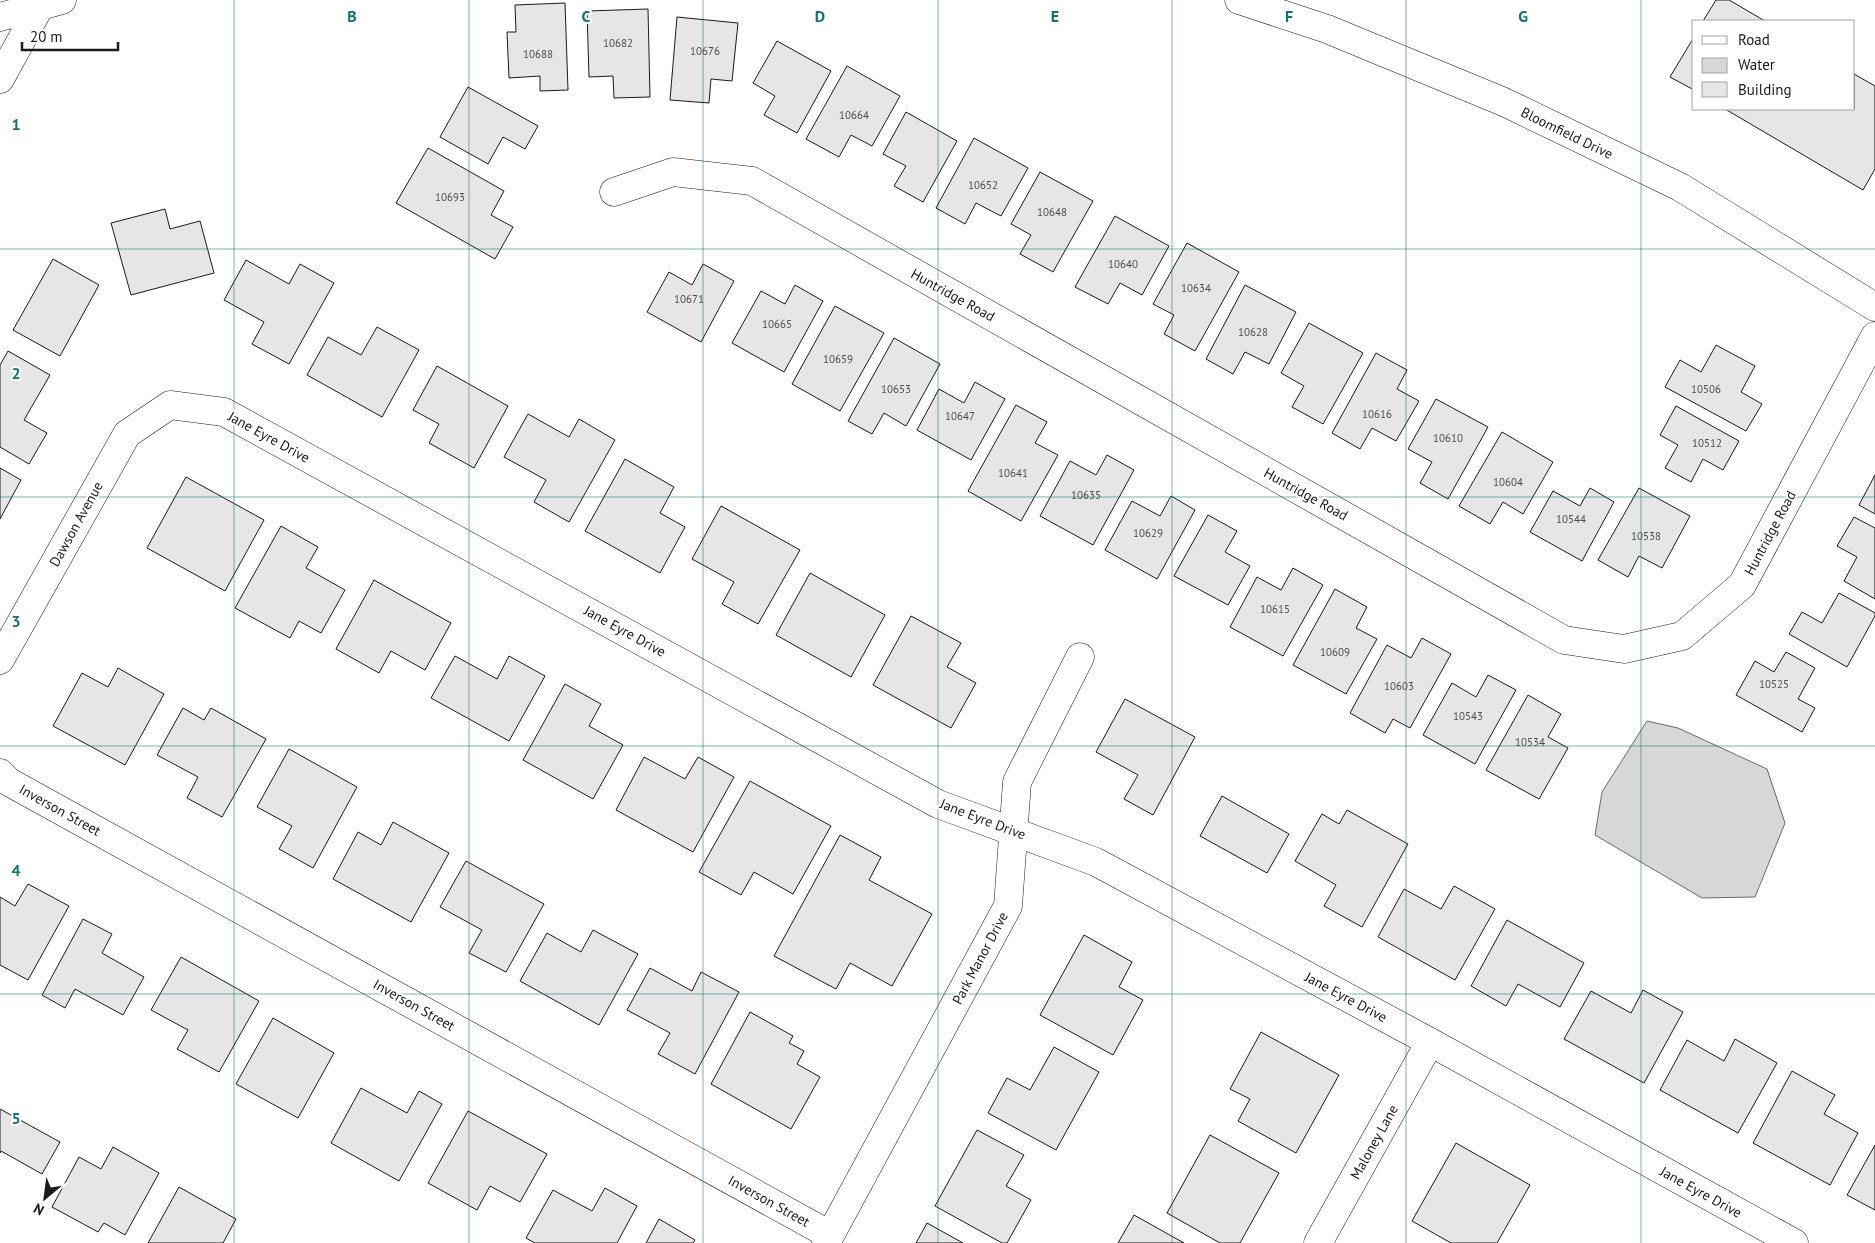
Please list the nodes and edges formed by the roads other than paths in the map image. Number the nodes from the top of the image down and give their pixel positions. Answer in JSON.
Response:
{"nodes":[{"id":1,"x":1239,"y":0,"type":"edge"},
{"id":2,"x":51,"y":3,"type":"edge"},
{"id":3,"x":0,"y":17,"type":"edge"},
{"id":4,"x":0,"y":79,"type":"edge"},
{"id":5,"x":614,"y":192,"type":"dead end"},
{"id":6,"x":1875,"y":307,"type":"edge"},
{"id":7,"x":1875,"y":336,"type":"edge"},
{"id":8,"x":170,"y":405,"type":"joint"},
{"id":9,"x":1080,"y":657,"type":"dead end"},
{"id":10,"x":0,"y":660,"type":"edge"},
{"id":11,"x":0,"y":774,"type":"edge"},
{"id":12,"x":1014,"y":831,"type":"junction"},
{"id":13,"x":1430,"y":1042,"type":"junction"},
{"id":14,"x":828,"y":1239,"type":"edge"},
{"id":15,"x":1318,"y":1243,"type":"edge"},
{"id":16,"x":1794,"y":1243,"type":"edge"}],
"edges":[{"from":1,"to":6,"type":"street","name":"Bloomfield Drive"},
{"from":2,"to":3,"type":"street"},
{"from":2,"to":4,"type":"street"},
{"from":5,"to":7,"type":"street","name":"Huntridge Road"},
{"from":8,"to":10,"type":"street","name":"Dawson Avenue"},
{"from":8,"to":12,"type":"street","name":"Jane Eyre Drive"},
{"from":9,"to":12,"type":"street","name":"Park Manor Drive"},
{"from":11,"to":14,"type":"street","name":"Inverson Street"},
{"from":12,"to":13,"type":"street","name":"Jane Eyre Drive"},
{"from":12,"to":14,"type":"street","name":"Park Manor Drive"},
{"from":13,"to":15,"type":"street","name":"Maloney Lane"},
{"from":13,"to":16,"type":"street","name":"Jane Eyre Drive"}]}
